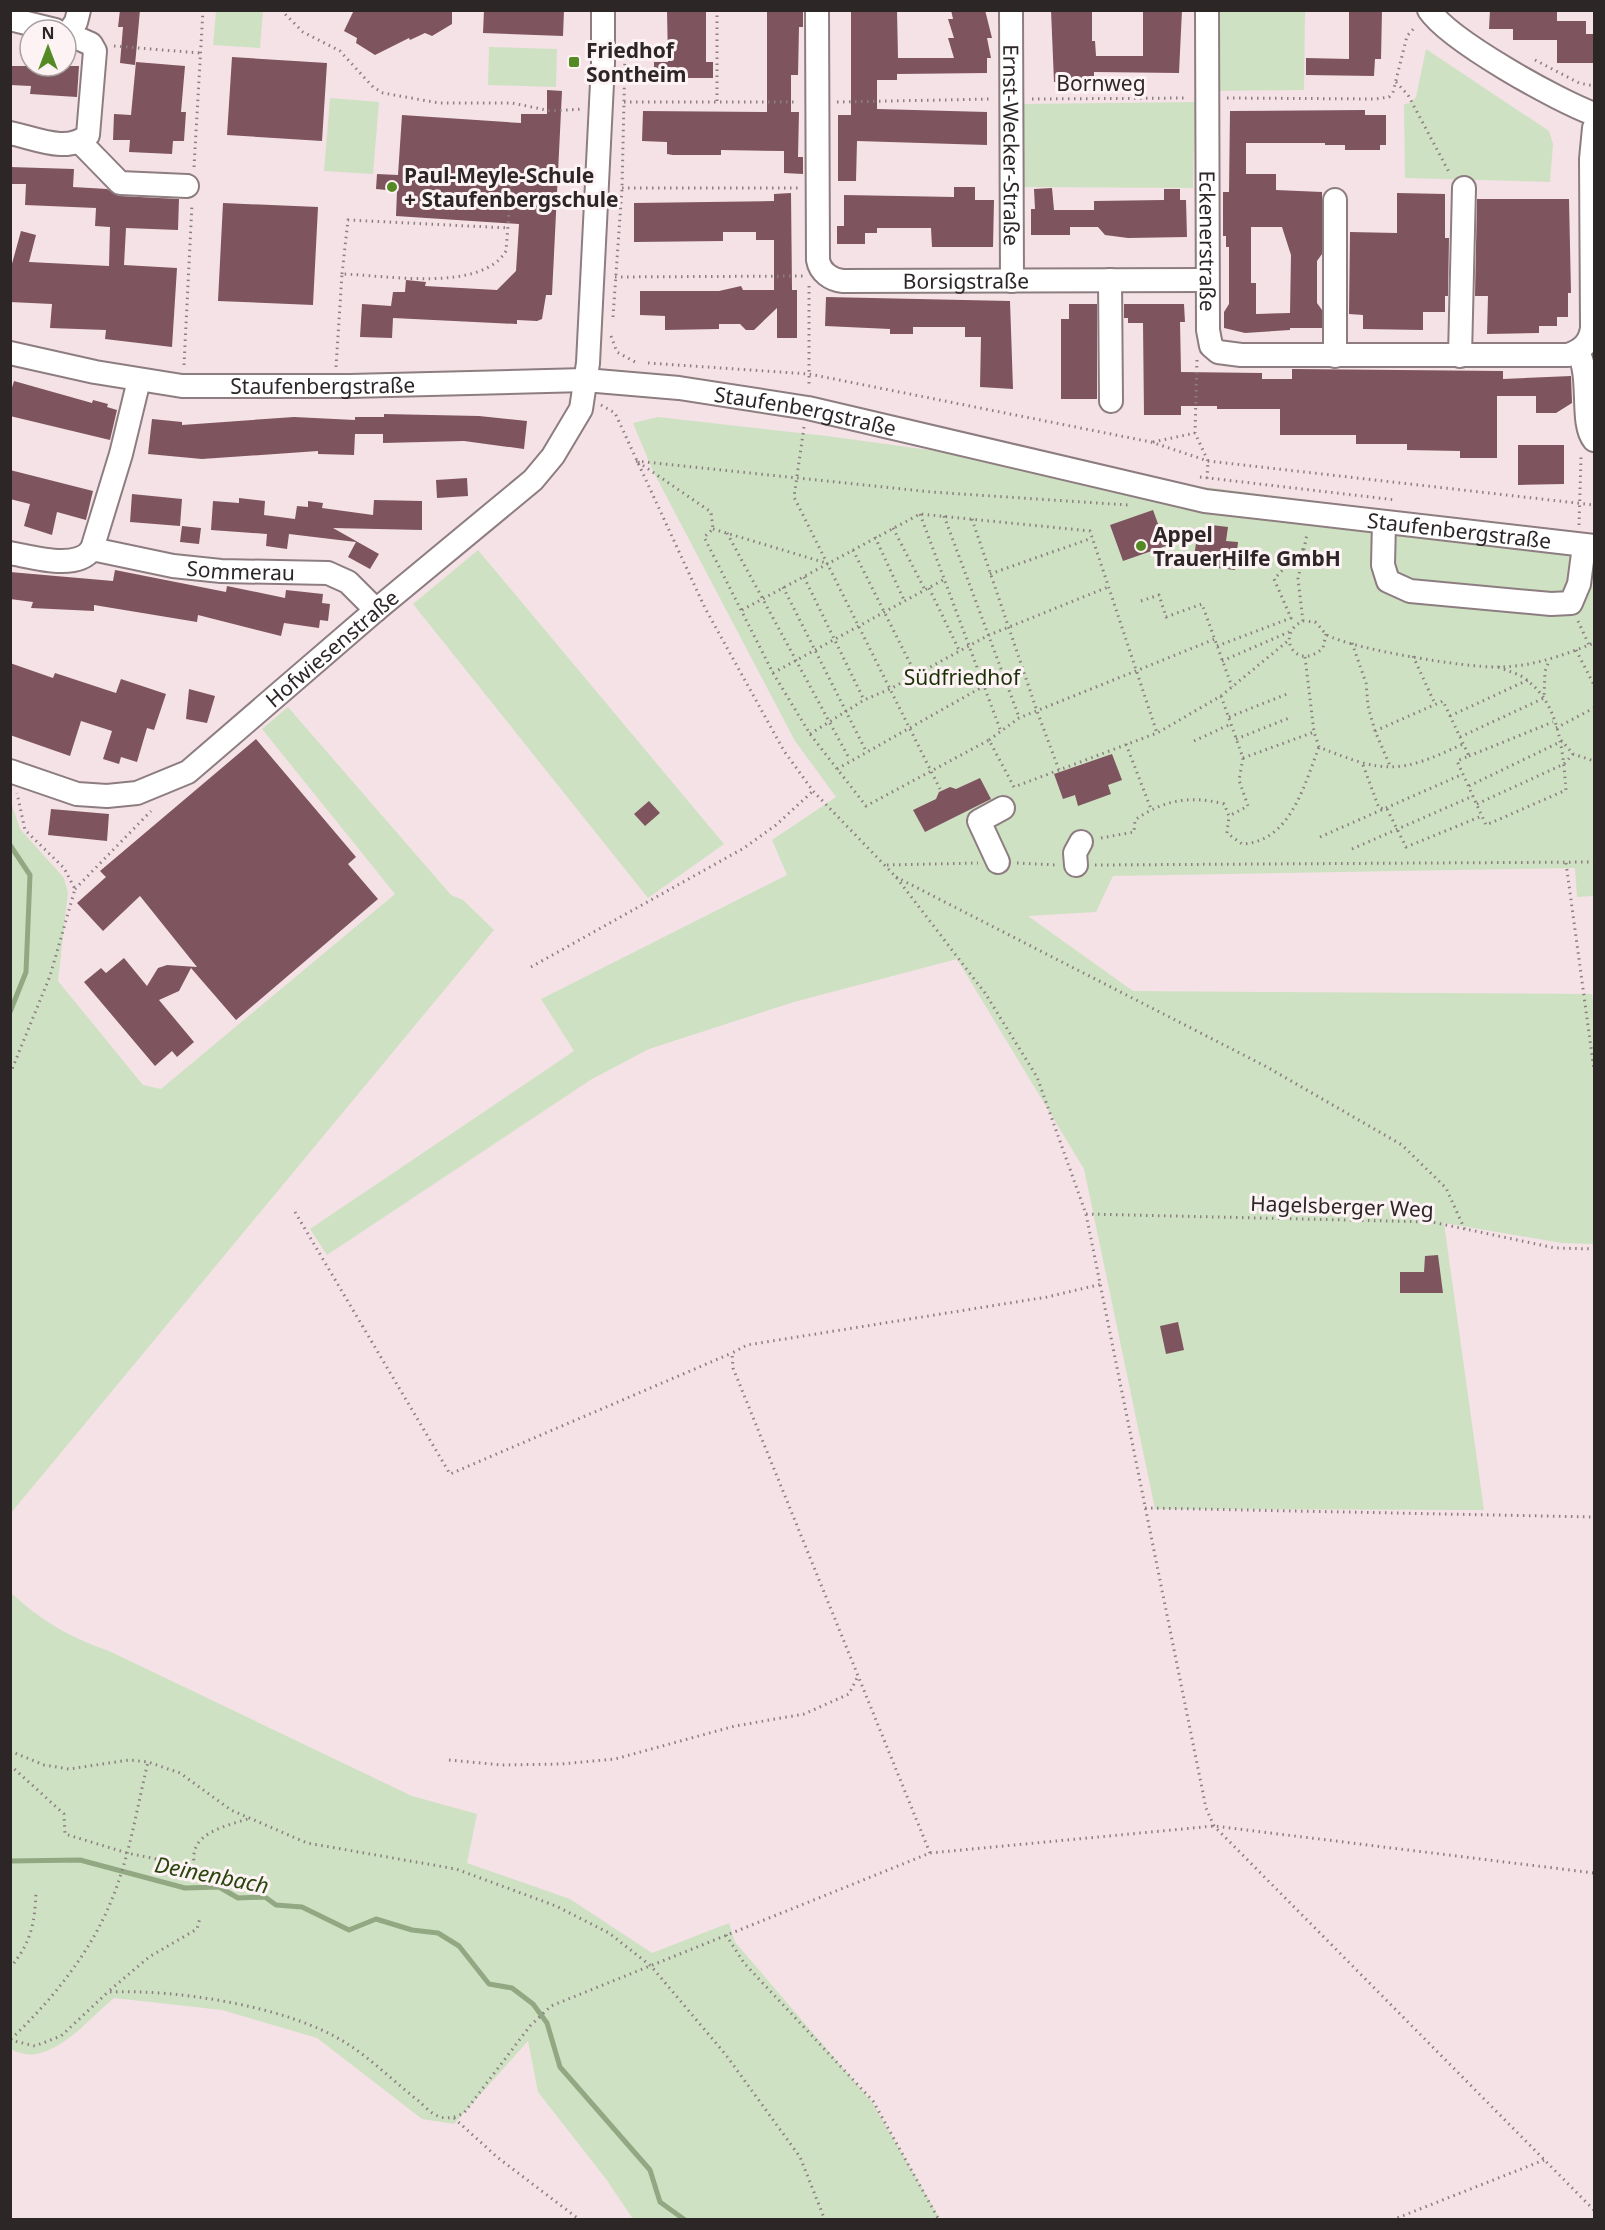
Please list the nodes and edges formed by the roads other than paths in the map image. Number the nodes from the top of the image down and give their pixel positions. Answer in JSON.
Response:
{"nodes":[{"id":1,"x":603,"y":10,"type":"edge"},
{"id":2,"x":817,"y":10,"type":"edge"},
{"id":3,"x":1011,"y":10,"type":"edge"},
{"id":4,"x":1207,"y":10,"type":"edge"},
{"id":5,"x":1429,"y":11,"type":"edge"},
{"id":6,"x":78,"y":38,"type":"edge"},
{"id":7,"x":1594,"y":114,"type":"edge"},
{"id":8,"x":1594,"y":128,"type":"edge"},
{"id":9,"x":10,"y":133,"type":"edge"},
{"id":10,"x":80,"y":142,"type":"junction"},
{"id":11,"x":187,"y":186,"type":"dead end"},
{"id":12,"x":1464,"y":188,"type":"road end"},
{"id":13,"x":1335,"y":200,"type":"dead end"},
{"id":14,"x":1110,"y":280,"type":"junction"},
{"id":15,"x":1207,"y":280,"type":"junction"},
{"id":16,"x":1012,"y":281,"type":"junction"},
{"id":17,"x":10,"y":353,"type":"edge"},
{"id":18,"x":1586,"y":355,"type":"edge"},
{"id":19,"x":1335,"y":356,"type":"junction"},
{"id":20,"x":1460,"y":356,"type":"junction"},
{"id":21,"x":139,"y":380,"type":"junction"},
{"id":22,"x":584,"y":388,"type":"junction"},
{"id":23,"x":1111,"y":400,"type":"dead end"},
{"id":24,"x":1592,"y":437,"type":"edge"},
{"id":25,"x":1384,"y":522,"type":"junction"},
{"id":26,"x":1589,"y":546,"type":"edge"},
{"id":27,"x":92,"y":549,"type":"junction"},
{"id":28,"x":10,"y":553,"type":"edge"},
{"id":29,"x":376,"y":610,"type":"junction"},
{"id":30,"x":14,"y":772,"type":"edge"},
{"id":31,"x":1003,"y":808,"type":"dead end"},
{"id":32,"x":1081,"y":842,"type":"road end"},
{"id":33,"x":998,"y":862,"type":"dead end"},
{"id":34,"x":1076,"y":865,"type":"dead end"}],
"edges":[{"from":1,"to":22,"type":"street","name":"Hofwiesenstraße"},
{"from":2,"to":16,"type":"street","name":"Borsigstraße"},
{"from":3,"to":16,"type":"street","name":"Ernst-Wecker-Straße"},
{"from":4,"to":15,"type":"street","name":"Eckenerstraße"},
{"from":5,"to":7,"type":"street"},
{"from":6,"to":10,"type":"street"},
{"from":8,"to":18,"type":"street"},
{"from":9,"to":10,"type":"street"},
{"from":10,"to":11,"type":"street"},
{"from":12,"to":20,"type":"street"},
{"from":13,"to":19,"type":"street"},
{"from":14,"to":15,"type":"street","name":"Borsigstraße"},
{"from":14,"to":16,"type":"street","name":"Borsigstraße"},
{"from":14,"to":23,"type":"street"},
{"from":15,"to":19,"type":"street","name":"Eckenerstraße"},
{"from":17,"to":21,"type":"street","name":"Staufenbergstraße"},
{"from":18,"to":20,"type":"street"},
{"from":18,"to":24,"type":"street"},
{"from":19,"to":20,"type":"street"},
{"from":21,"to":22,"type":"street","name":"Staufenbergstraße"},
{"from":21,"to":27,"type":"street"},
{"from":22,"to":25,"type":"street","name":"Staufenbergstraße"},
{"from":22,"to":29,"type":"street","name":"Hofwiesenstraße"},
{"from":25,"to":26,"type":"street","name":"Staufenbergstraße"},
{"from":25,"to":26,"type":"street"},
{"from":27,"to":28,"type":"street"},
{"from":27,"to":29,"type":"street","name":"Sommerau"},
{"from":29,"to":30,"type":"street","name":"Hofwiesenstraße"},
{"from":31,"to":33,"type":"street"},
{"from":32,"to":34,"type":"street"}]}
